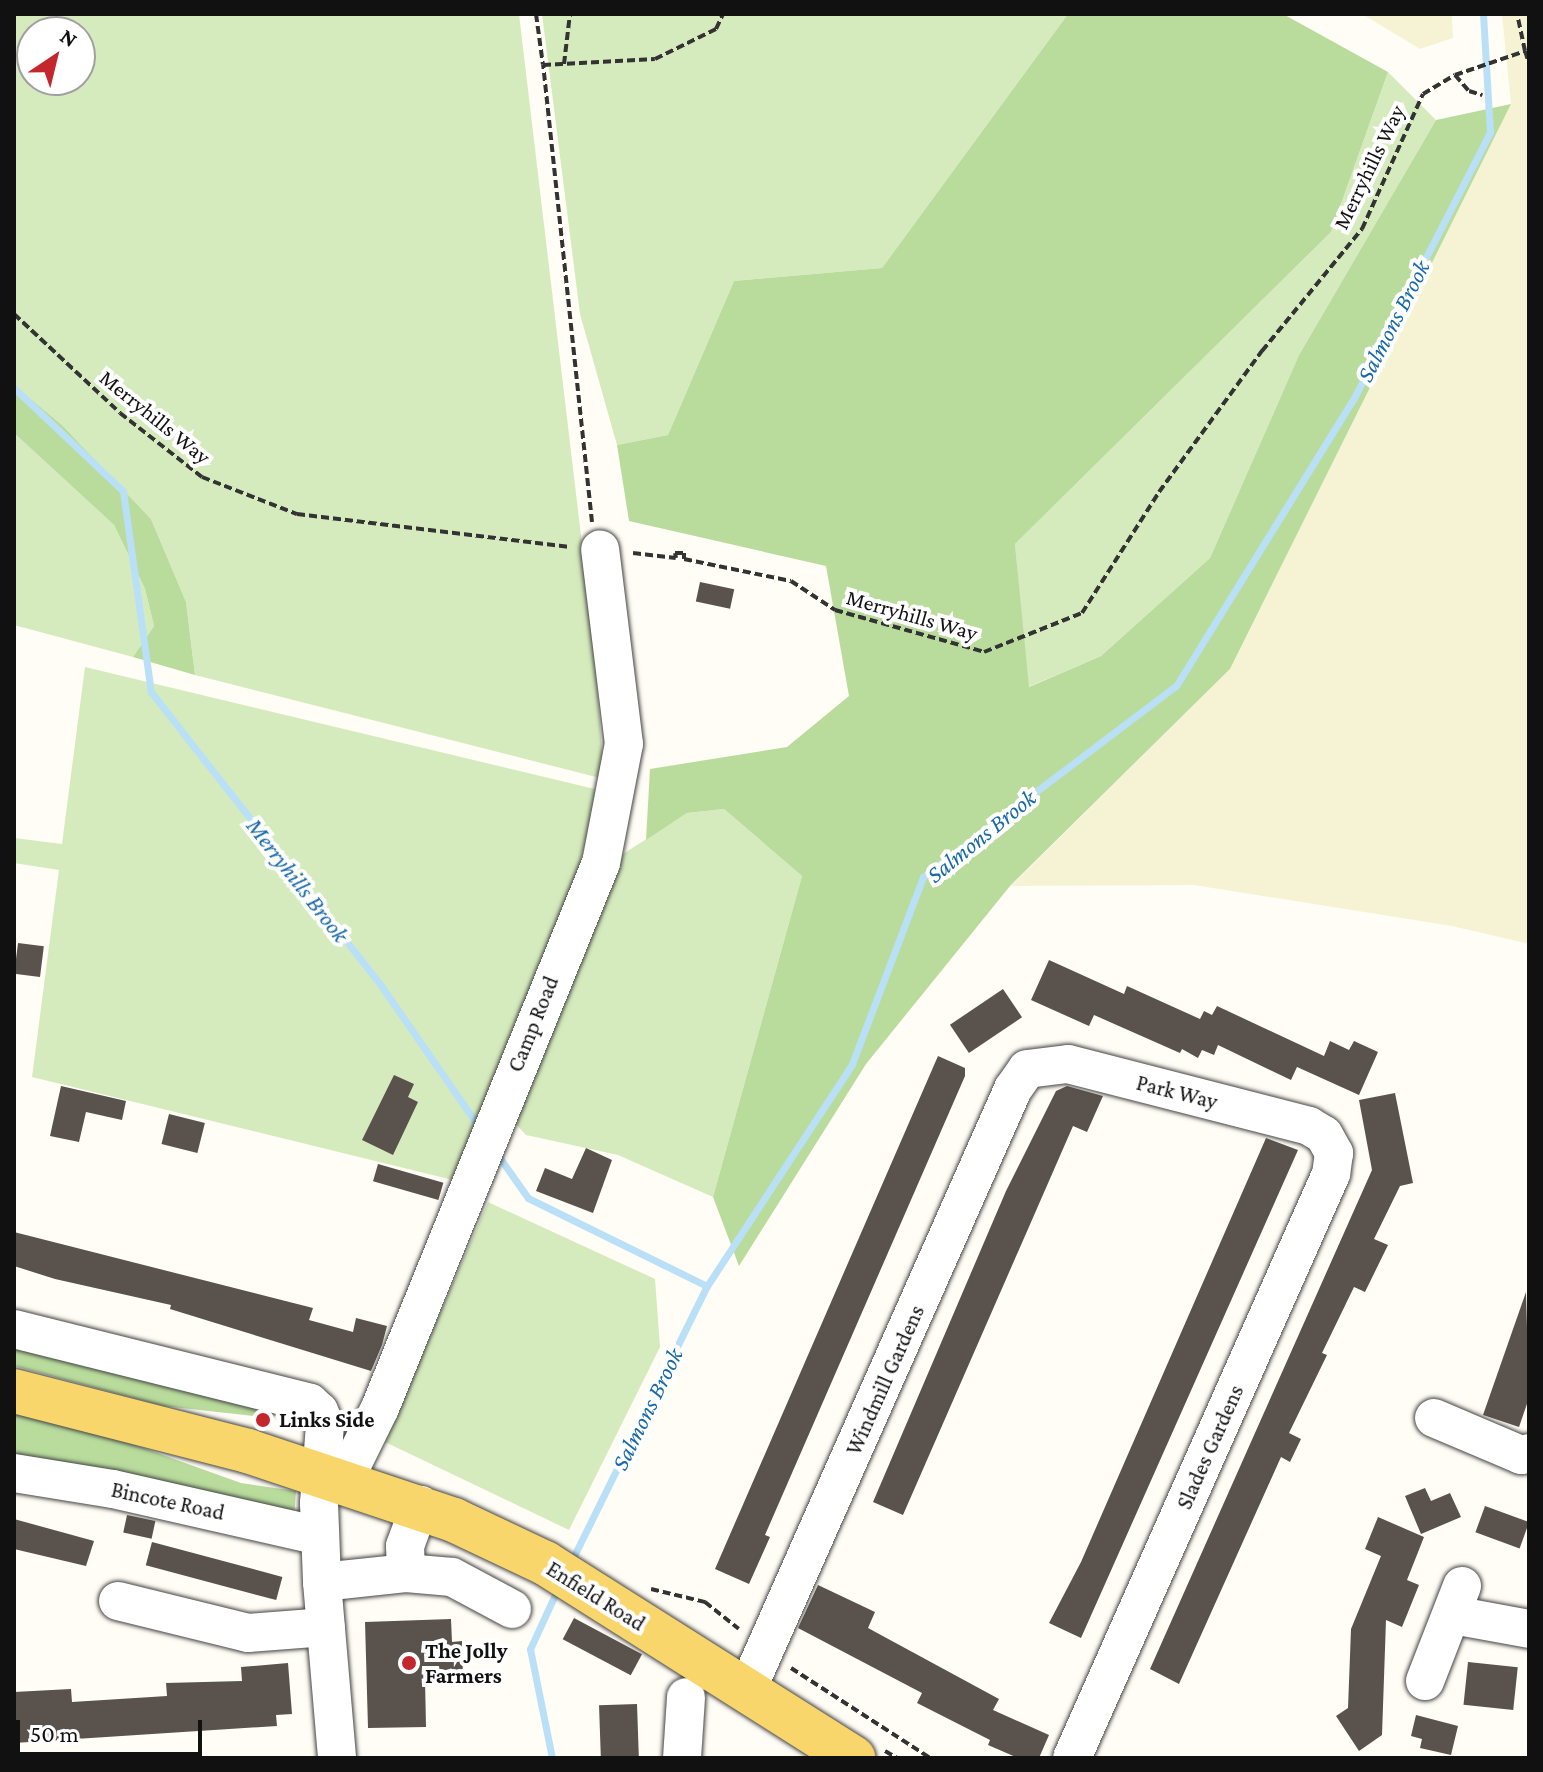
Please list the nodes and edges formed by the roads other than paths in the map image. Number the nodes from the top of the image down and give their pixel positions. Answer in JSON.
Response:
{"nodes":[{"id":1,"x":598,"y":551,"type":"road end"},
{"id":2,"x":1027,"y":1069,"type":"joint"},
{"id":3,"x":1324,"y":1135,"type":"joint"},
{"id":4,"x":14,"y":1329,"type":"edge"},
{"id":5,"x":14,"y":1391,"type":"edge"},
{"id":6,"x":1434,"y":1418,"type":"dead end"},
{"id":7,"x":1529,"y":1453,"type":"edge"},
{"id":8,"x":14,"y":1473,"type":"edge"},
{"id":9,"x":332,"y":1476,"type":"junction"},
{"id":10,"x":420,"y":1505,"type":"junction"},
{"id":11,"x":320,"y":1536,"type":"junction"},
{"id":12,"x":406,"y":1573,"type":"junction"},
{"id":13,"x":322,"y":1582,"type":"junction"},
{"id":14,"x":118,"y":1601,"type":"dead end"},
{"id":15,"x":512,"y":1609,"type":"dead end"},
{"id":16,"x":326,"y":1627,"type":"junction"},
{"id":17,"x":1529,"y":1629,"type":"edge"},
{"id":18,"x":1425,"y":1681,"type":"dead end"},
{"id":19,"x":746,"y":1692,"type":"junction"},
{"id":20,"x":686,"y":1697,"type":"dead end"},
{"id":21,"x":337,"y":1758,"type":"edge"},
{"id":22,"x":682,"y":1758,"type":"edge"},
{"id":23,"x":853,"y":1758,"type":"edge"},
{"id":24,"x":1072,"y":1758,"type":"edge"}],
"edges":[{"from":1,"to":9,"type":"street","name":"Camp Road"},
{"from":2,"to":3,"type":"street","name":"Park Way"},
{"from":2,"to":19,"type":"street","name":"Windmill Gardens"},
{"from":3,"to":24,"type":"street","name":"Slades Gardens"},
{"from":4,"to":9,"type":"street"},
{"from":5,"to":9,"type":"main road","name":"Enfield Road"},
{"from":6,"to":7,"type":"street"},
{"from":8,"to":11,"type":"street","name":"Bincote Road"},
{"from":9,"to":10,"type":"main road","name":"Enfield Road"},
{"from":9,"to":11,"type":"street"},
{"from":10,"to":12,"type":"street"},
{"from":10,"to":19,"type":"main road","name":"Enfield Road"},
{"from":11,"to":13,"type":"street"},
{"from":12,"to":13,"type":"street"},
{"from":12,"to":15,"type":"street"},
{"from":13,"to":16,"type":"street"},
{"from":14,"to":16,"type":"street"},
{"from":16,"to":21,"type":"street"},
{"from":17,"to":18,"type":"street"},
{"from":19,"to":23,"type":"main road","name":"Enfield Road"},
{"from":20,"to":22,"type":"street"}]}
